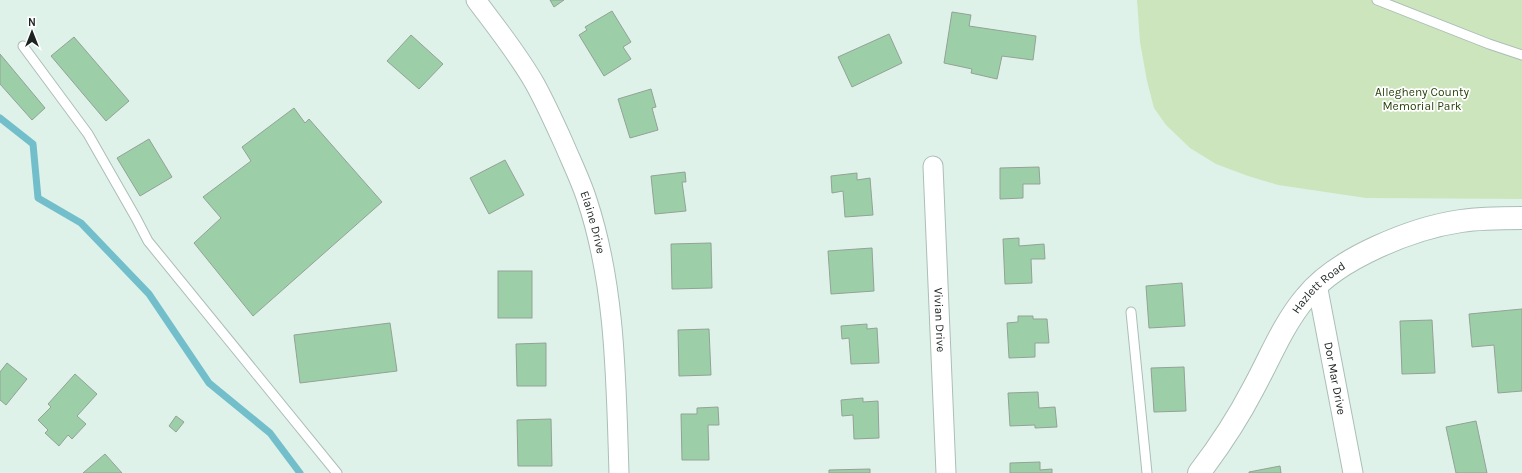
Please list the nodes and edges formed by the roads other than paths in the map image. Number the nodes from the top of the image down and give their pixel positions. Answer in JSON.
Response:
{"nodes":[{"id":1,"x":476,"y":0,"type":"edge"},
{"id":2,"x":1377,"y":0,"type":"edge"},
{"id":3,"x":23,"y":46,"type":"dead end"},
{"id":4,"x":1522,"y":55,"type":"edge"},
{"id":5,"x":933,"y":166,"type":"dead end"},
{"id":6,"x":1522,"y":218,"type":"edge"},
{"id":7,"x":1317,"y":284,"type":"junction"},
{"id":8,"x":1131,"y":312,"type":"dead end"},
{"id":9,"x":337,"y":473,"type":"edge"},
{"id":10,"x":619,"y":473,"type":"edge"},
{"id":11,"x":946,"y":473,"type":"edge"},
{"id":12,"x":1147,"y":473,"type":"edge"},
{"id":13,"x":1199,"y":473,"type":"edge"},
{"id":14,"x":1353,"y":473,"type":"edge"}],
"edges":[{"from":1,"to":10,"type":"street","name":"Elaine Drive"},
{"from":2,"to":4,"type":"lane"},
{"from":3,"to":9,"type":"lane"},
{"from":5,"to":11,"type":"street","name":"Vivian Drive"},
{"from":6,"to":7,"type":"street","name":"Hazlett Road"},
{"from":7,"to":13,"type":"street","name":"Hazlett Road"},
{"from":7,"to":14,"type":"street","name":"Dor Mar Drive"},
{"from":8,"to":12,"type":"lane"}]}
